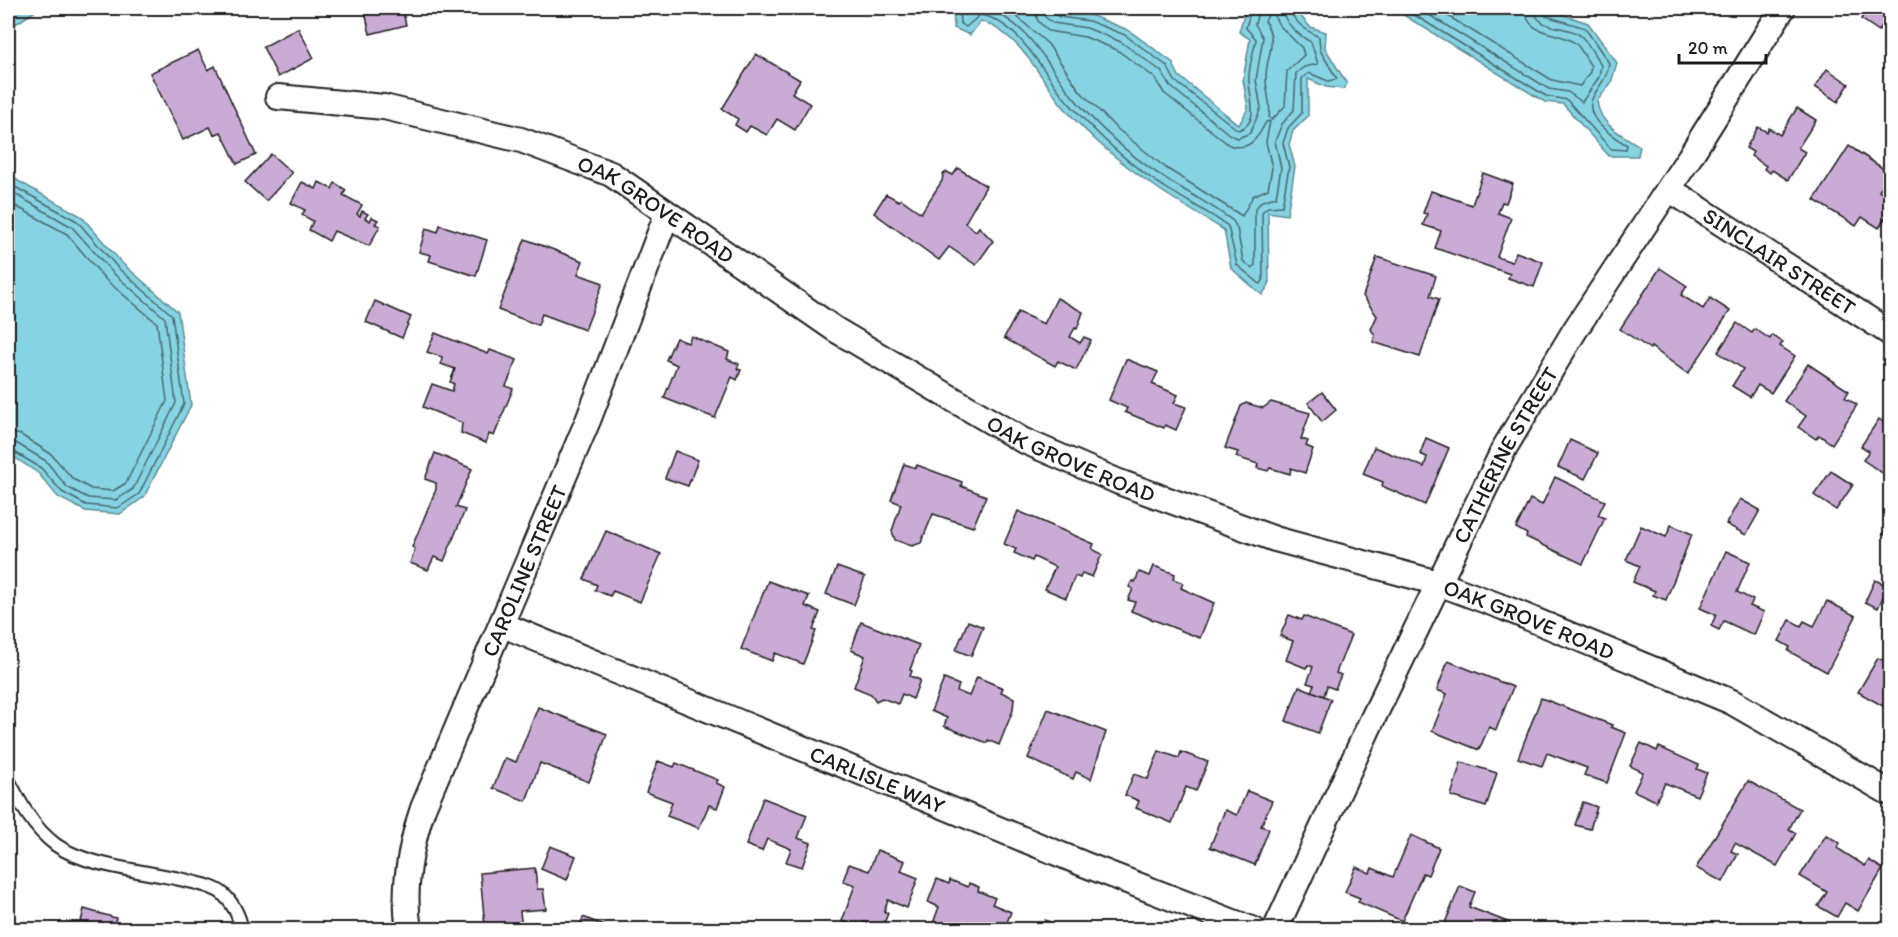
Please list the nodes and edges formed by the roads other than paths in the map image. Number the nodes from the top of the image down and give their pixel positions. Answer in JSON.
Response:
{"nodes":[{"id":1,"x":1783,"y":8,"type":"edge"},
{"id":2,"x":278,"y":98,"type":"dead end"},
{"id":3,"x":1669,"y":189,"type":"junction"},
{"id":4,"x":667,"y":214,"type":"junction"},
{"id":5,"x":1890,"y":333,"type":"edge"},
{"id":6,"x":1438,"y":583,"type":"junction"},
{"id":7,"x":503,"y":625,"type":"junction"},
{"id":8,"x":8,"y":779,"type":"edge"},
{"id":9,"x":1890,"y":793,"type":"edge"},
{"id":10,"x":242,"y":930,"type":"edge"},
{"id":11,"x":409,"y":930,"type":"edge"},
{"id":12,"x":1254,"y":930,"type":"edge"},
{"id":13,"x":1275,"y":930,"type":"edge"}],
"edges":[{"from":1,"to":3,"type":"street","name":"CATHERINE STREET"},
{"from":2,"to":4,"type":"street","name":"OAK GROVE ROAD"},
{"from":3,"to":5,"type":"street","name":"SINCLAIR STREET"},
{"from":3,"to":6,"type":"street","name":"CATHERINE STREET"},
{"from":4,"to":6,"type":"street","name":"OAK GROVE ROAD"},
{"from":4,"to":7,"type":"street","name":"CAROLINE STREET"},
{"from":6,"to":9,"type":"street","name":"OAK GROVE ROAD"},
{"from":6,"to":13,"type":"street","name":"CATHERINE STREET"},
{"from":7,"to":11,"type":"street","name":"CAROLINE STREET"},
{"from":7,"to":12,"type":"street","name":"CARLISLE WAY"},
{"from":8,"to":10,"type":"lane"}]}
